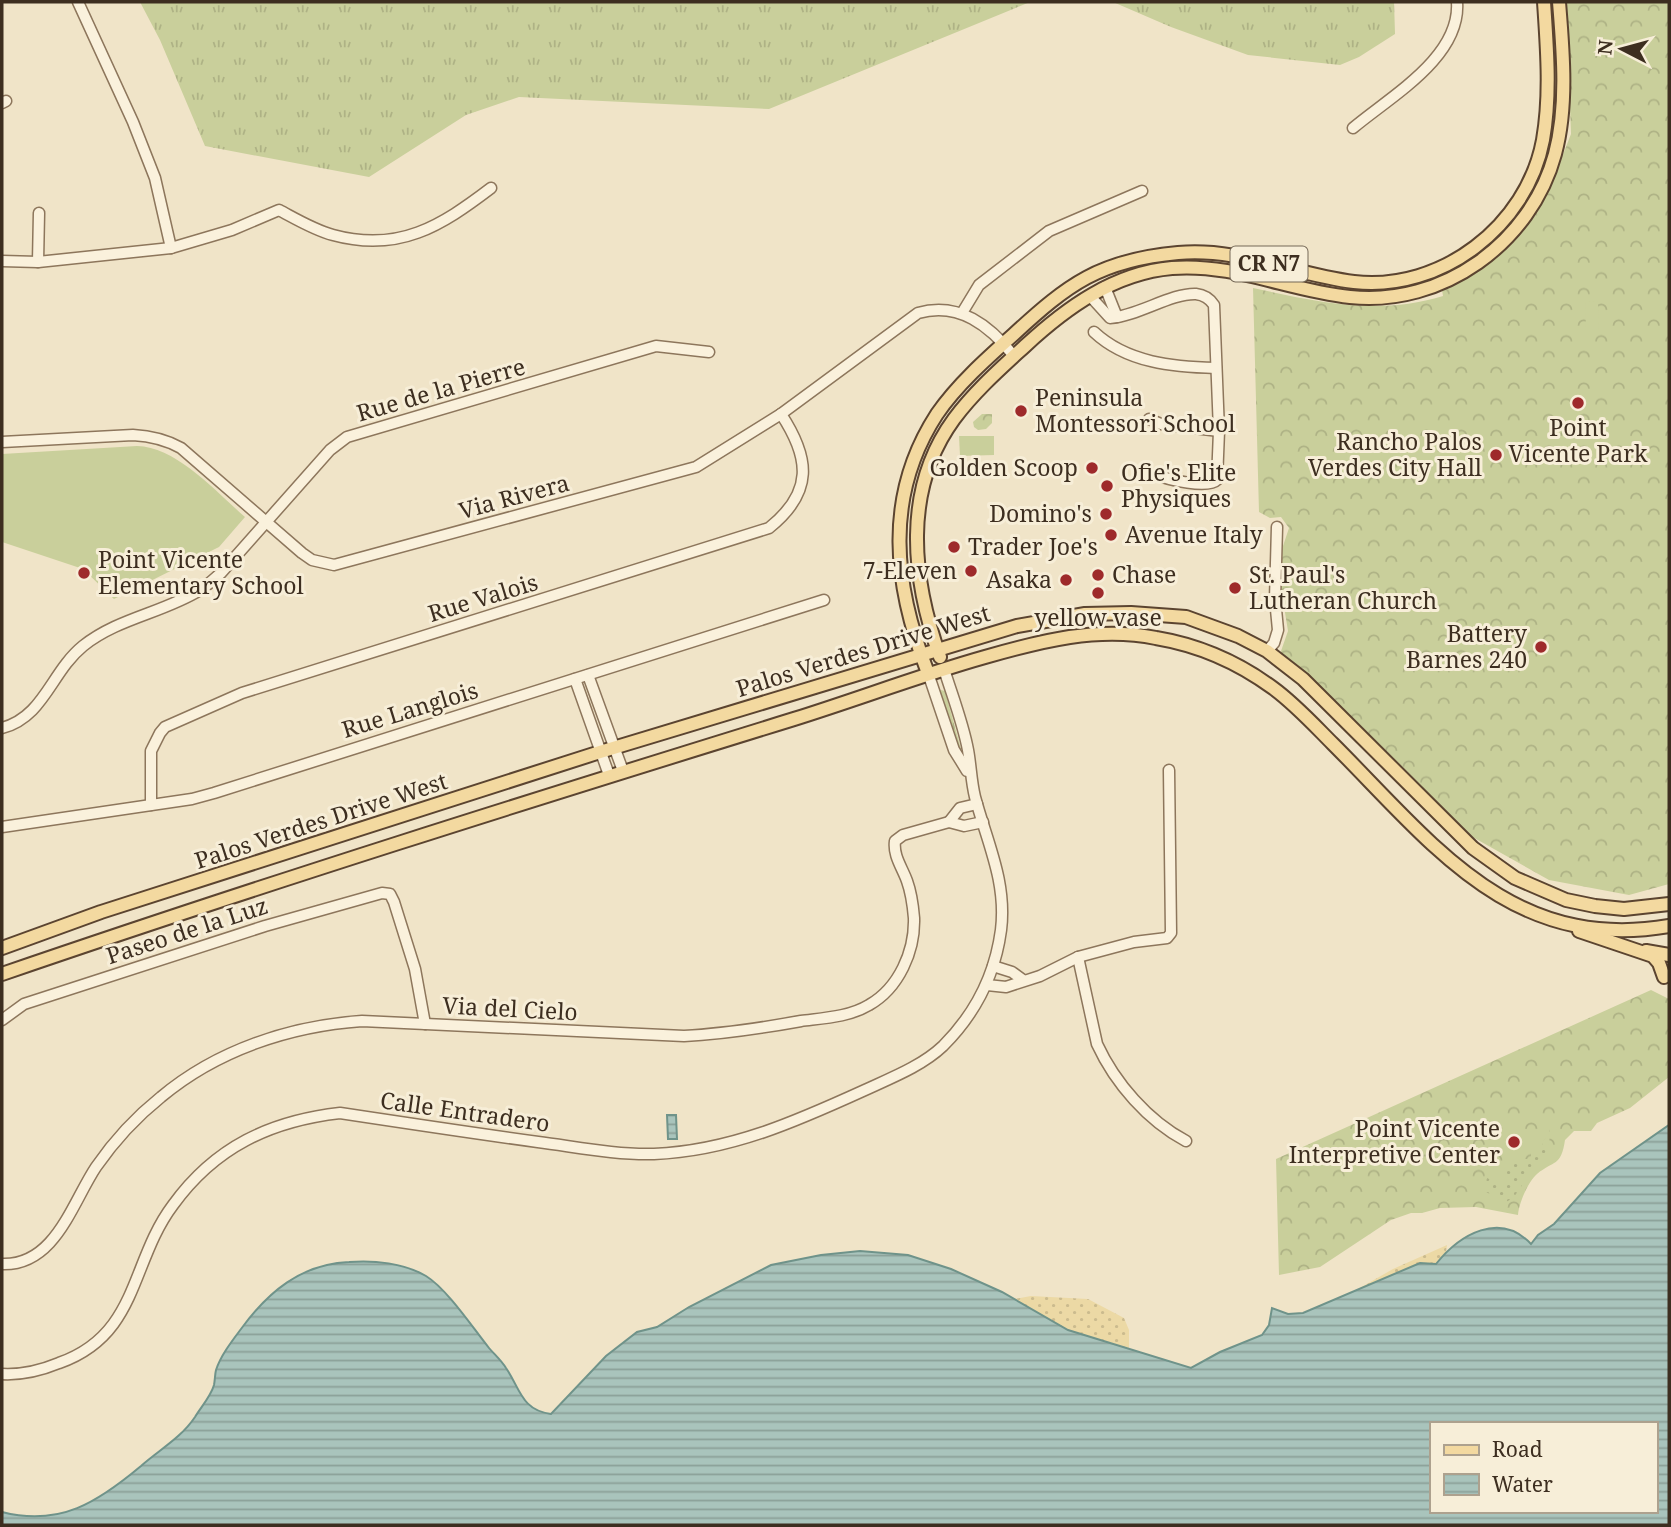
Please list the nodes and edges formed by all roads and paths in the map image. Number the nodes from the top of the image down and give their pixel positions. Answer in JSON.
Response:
{"nodes":[{"id":1,"x":78,"y":2,"type":"edge"},
{"id":2,"x":1457,"y":2,"type":"edge"},
{"id":3,"x":1544,"y":2,"type":"edge"},
{"id":4,"x":1559,"y":2,"type":"edge"},
{"id":5,"x":1353,"y":128,"type":"dead end"},
{"id":6,"x":491,"y":188,"type":"dead end"},
{"id":7,"x":1142,"y":191,"type":"dead end"},
{"id":8,"x":38,"y":213,"type":"dead end"},
{"id":9,"x":171,"y":248,"type":"junction"},
{"id":10,"x":2,"y":261,"type":"edge"},
{"id":11,"x":1127,"y":261,"type":"junction"},
{"id":12,"x":38,"y":262,"type":"junction"},
{"id":13,"x":1098,"y":295,"type":"junction"},
{"id":14,"x":962,"y":313,"type":"junction"},
{"id":15,"x":1117,"y":317,"type":"junction"},
{"id":16,"x":1094,"y":332,"type":"dead end"},
{"id":17,"x":1004,"y":343,"type":"junction"},
{"id":18,"x":709,"y":352,"type":"dead end"},
{"id":19,"x":1014,"y":356,"type":"junction"},
{"id":20,"x":1216,"y":368,"type":"junction"},
{"id":21,"x":944,"y":405,"type":"junction"},
{"id":22,"x":780,"y":414,"type":"junction"},
{"id":23,"x":1149,"y":419,"type":"dead end"},
{"id":24,"x":1219,"y":430,"type":"junction"},
{"id":25,"x":2,"y":442,"type":"edge"},
{"id":26,"x":929,"y":468,"type":"junction"},
{"id":27,"x":1155,"y":474,"type":"dead end"},
{"id":28,"x":265,"y":522,"type":"junction"},
{"id":29,"x":1277,"y":527,"type":"dead end"},
{"id":30,"x":824,"y":600,"type":"dead end"},
{"id":31,"x":937,"y":650,"type":"junction"},
{"id":32,"x":1267,"y":651,"type":"junction"},
{"id":33,"x":921,"y":655,"type":"junction"},
{"id":34,"x":944,"y":669,"type":"junction"},
{"id":35,"x":928,"y":673,"type":"junction"},
{"id":36,"x":588,"y":675,"type":"junction"},
{"id":37,"x":575,"y":679,"type":"junction"},
{"id":38,"x":2,"y":728,"type":"edge"},
{"id":39,"x":614,"y":748,"type":"junction"},
{"id":40,"x":600,"y":752,"type":"junction"},
{"id":41,"x":1170,"y":769,"type":"dead end"},
{"id":42,"x":623,"y":771,"type":"junction"},
{"id":43,"x":608,"y":775,"type":"junction"},
{"id":44,"x":969,"y":775,"type":"junction"},
{"id":45,"x":977,"y":804,"type":"junction"},
{"id":46,"x":151,"y":805,"type":"junction"},
{"id":47,"x":949,"y":822,"type":"junction"},
{"id":48,"x":983,"y":822,"type":"junction"},
{"id":49,"x":2,"y":827,"type":"edge"},
{"id":50,"x":1669,"y":904,"type":"edge"},
{"id":51,"x":1530,"y":913,"type":"junction"},
{"id":52,"x":1669,"y":926,"type":"edge"},
{"id":53,"x":2,"y":948,"type":"edge"},
{"id":54,"x":1639,"y":950,"type":"junction"},
{"id":55,"x":1669,"y":955,"type":"edge"},
{"id":56,"x":1078,"y":957,"type":"junction"},
{"id":57,"x":993,"y":966,"type":"junction"},
{"id":58,"x":2,"y":974,"type":"edge"},
{"id":59,"x":1664,"y":977,"type":"dead end"},
{"id":60,"x":1024,"y":980,"type":"junction"},
{"id":61,"x":987,"y":985,"type":"junction"},
{"id":62,"x":2,"y":1020,"type":"edge"},
{"id":63,"x":425,"y":1024,"type":"junction"},
{"id":64,"x":1186,"y":1141,"type":"dead end"},
{"id":65,"x":2,"y":1264,"type":"edge"},
{"id":66,"x":2,"y":1374,"type":"edge"}],
"edges":[{"from":1,"to":9,"type":"street"},
{"from":2,"to":5,"type":"street"},
{"from":3,"to":11,"type":"main road","number":"CR N7"},
{"from":4,"to":13,"type":"main road","number":"CR N7"},
{"from":6,"to":9,"type":"street"},
{"from":7,"to":14,"type":"street"},
{"from":8,"to":12,"type":"street"},
{"from":9,"to":12,"type":"street"},
{"from":10,"to":12,"type":"street"},
{"from":11,"to":13,"type":"main road"},
{"from":11,"to":17,"type":"main road","number":"CR N7"},
{"from":13,"to":15,"type":"street"},
{"from":13,"to":15,"type":"street"},
{"from":13,"to":19,"type":"main road","number":"CR N7"},
{"from":14,"to":17,"type":"street","name":"Via Rivera"},
{"from":14,"to":22,"type":"street","name":"Via Rivera"},
{"from":15,"to":20,"type":"street"},
{"from":16,"to":20,"type":"street"},
{"from":17,"to":19,"type":"street","name":"Via Rivera"},
{"from":17,"to":21,"type":"main road","number":"CR N7"},
{"from":18,"to":28,"type":"street","name":"Rue de la Pierre"},
{"from":19,"to":26,"type":"main road","number":"CR N7"},
{"from":20,"to":24,"type":"street"},
{"from":21,"to":26,"type":"main road"},
{"from":21,"to":33,"type":"main road","number":"CR N7"},
{"from":22,"to":28,"type":"street","name":"Via Rivera"},
{"from":22,"to":46,"type":"street","name":"Rue Valois"},
{"from":23,"to":24,"type":"street"},
{"from":24,"to":27,"type":"street"},
{"from":25,"to":28,"type":"street","name":"Via Rivera"},
{"from":26,"to":31,"type":"main road","number":"CR N7"},
{"from":28,"to":38,"type":"street","name":"Rue de la Pierre"},
{"from":29,"to":32,"type":"street"},
{"from":30,"to":36,"type":"street","name":"Rue Langlois"},
{"from":31,"to":32,"type":"main road","name":"Palos Verdes Drive West"},
{"from":31,"to":33,"type":"main road","name":"Palos Verdes Drive West"},
{"from":31,"to":34,"type":"main road","number":"CR N7"},
{"from":32,"to":50,"type":"main road","name":"Palos Verdes Drive West"},
{"from":33,"to":35,"type":"main road","number":"CR N7"},
{"from":33,"to":39,"type":"main road","name":"Palos Verdes Drive West"},
{"from":34,"to":35,"type":"main road","name":"Palos Verdes Drive West"},
{"from":34,"to":44,"type":"street"},
{"from":34,"to":51,"type":"main road","name":"Palos Verdes Drive West"},
{"from":35,"to":42,"type":"main road","name":"Palos Verdes Drive West"},
{"from":35,"to":44,"type":"street"},
{"from":36,"to":37,"type":"street","name":"Rue Langlois"},
{"from":36,"to":39,"type":"street"},
{"from":37,"to":40,"type":"street"},
{"from":37,"to":46,"type":"street","name":"Rue Langlois"},
{"from":39,"to":40,"type":"main road","name":"Palos Verdes Drive West"},
{"from":39,"to":42,"type":"street"},
{"from":40,"to":43,"type":"street"},
{"from":40,"to":53,"type":"main road","name":"Palos Verdes Drive West"},
{"from":41,"to":56,"type":"street"},
{"from":42,"to":43,"type":"main road","name":"Palos Verdes Drive West"},
{"from":43,"to":58,"type":"main road","name":"Palos Verdes Drive West"},
{"from":44,"to":45,"type":"street","name":"Calle Entradero"},
{"from":45,"to":47,"type":"street","name":"Via del Cielo"},
{"from":45,"to":48,"type":"street","name":"Calle Entradero"},
{"from":46,"to":49,"type":"street","name":"Rue Langlois"},
{"from":47,"to":48,"type":"street","name":"Via del Cielo"},
{"from":47,"to":63,"type":"street","name":"Via del Cielo"},
{"from":48,"to":57,"type":"street","name":"Calle Entradero"},
{"from":51,"to":52,"type":"main road","name":"Palos Verdes Drive West"},
{"from":51,"to":54,"type":"main road"},
{"from":54,"to":55,"type":"main road"},
{"from":54,"to":59,"type":"main road"},
{"from":56,"to":60,"type":"street"},
{"from":56,"to":64,"type":"street"},
{"from":57,"to":60,"type":"street"},
{"from":57,"to":61,"type":"street","name":"Calle Entradero"},
{"from":60,"to":61,"type":"street"},
{"from":61,"to":66,"type":"street","name":"Calle Entradero"},
{"from":62,"to":63,"type":"street","name":"Paseo de la Luz"},
{"from":63,"to":65,"type":"street","name":"Via del Cielo"}]}
